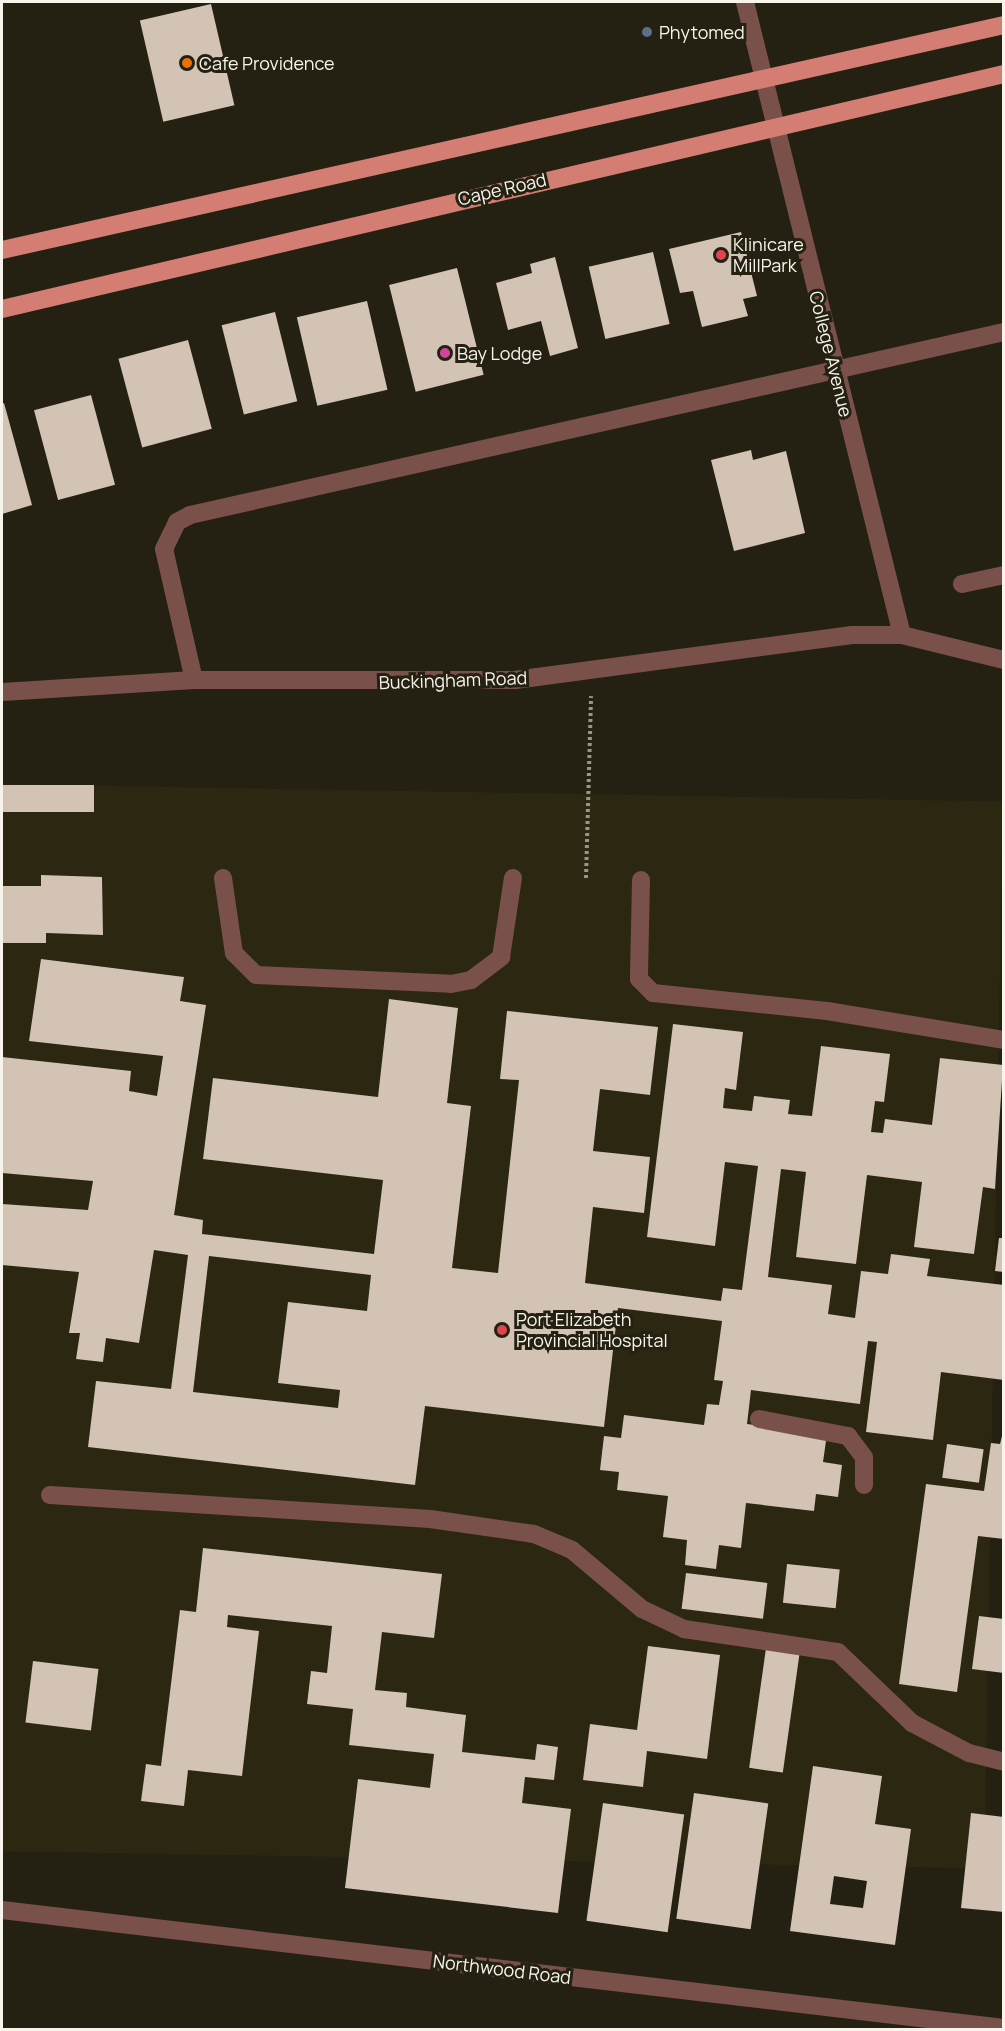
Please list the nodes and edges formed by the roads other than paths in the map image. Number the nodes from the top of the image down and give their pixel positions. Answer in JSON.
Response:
{"nodes":[{"id":1,"x":745,"y":2,"type":"edge"},
{"id":2,"x":1004,"y":25,"type":"edge"},
{"id":3,"x":1004,"y":74,"type":"edge"},
{"id":4,"x":762,"y":80,"type":"junction"},
{"id":5,"x":774,"y":126,"type":"junction"},
{"id":6,"x":2,"y":250,"type":"edge"},
{"id":7,"x":2,"y":309,"type":"edge"},
{"id":8,"x":1004,"y":332,"type":"edge"},
{"id":9,"x":835,"y":371,"type":"junction"},
{"id":10,"x":1004,"y":575,"type":"edge"},
{"id":11,"x":962,"y":584,"type":"dead end"},
{"id":12,"x":902,"y":635,"type":"junction"},
{"id":13,"x":1004,"y":660,"type":"edge"},
{"id":14,"x":194,"y":680,"type":"junction"},
{"id":15,"x":2,"y":692,"type":"edge"},
{"id":16,"x":223,"y":878,"type":"dead end"},
{"id":17,"x":513,"y":878,"type":"dead end"},
{"id":18,"x":641,"y":880,"type":"dead end"},
{"id":19,"x":1004,"y":1040,"type":"edge"},
{"id":20,"x":759,"y":1419,"type":"dead end"},
{"id":21,"x":864,"y":1485,"type":"dead end"},
{"id":22,"x":50,"y":1495,"type":"dead end"},
{"id":23,"x":1004,"y":1762,"type":"edge"},
{"id":24,"x":2,"y":1910,"type":"edge"},
{"id":25,"x":1004,"y":2028,"type":"edge"}],
"edges":[{"from":1,"to":4,"type":"street","name":"College Avenue"},
{"from":2,"to":4,"type":"main road"},
{"from":3,"to":5,"type":"main road","name":"Cape Road"},
{"from":4,"to":5,"type":"street","name":"College Avenue"},
{"from":4,"to":6,"type":"main road"},
{"from":5,"to":7,"type":"main road","name":"Cape Road"},
{"from":5,"to":9,"type":"street","name":"College Avenue"},
{"from":8,"to":9,"type":"street"},
{"from":9,"to":12,"type":"street","name":"College Avenue"},
{"from":9,"to":14,"type":"street"},
{"from":10,"to":11,"type":"street"},
{"from":12,"to":13,"type":"street","name":"Buckingham Road"},
{"from":12,"to":14,"type":"street","name":"Buckingham Road"},
{"from":14,"to":15,"type":"street","name":"Buckingham Road"},
{"from":16,"to":17,"type":"street"},
{"from":18,"to":19,"type":"street"},
{"from":20,"to":21,"type":"street"},
{"from":22,"to":23,"type":"street"},
{"from":24,"to":25,"type":"street","name":"Northwood Road"}]}
